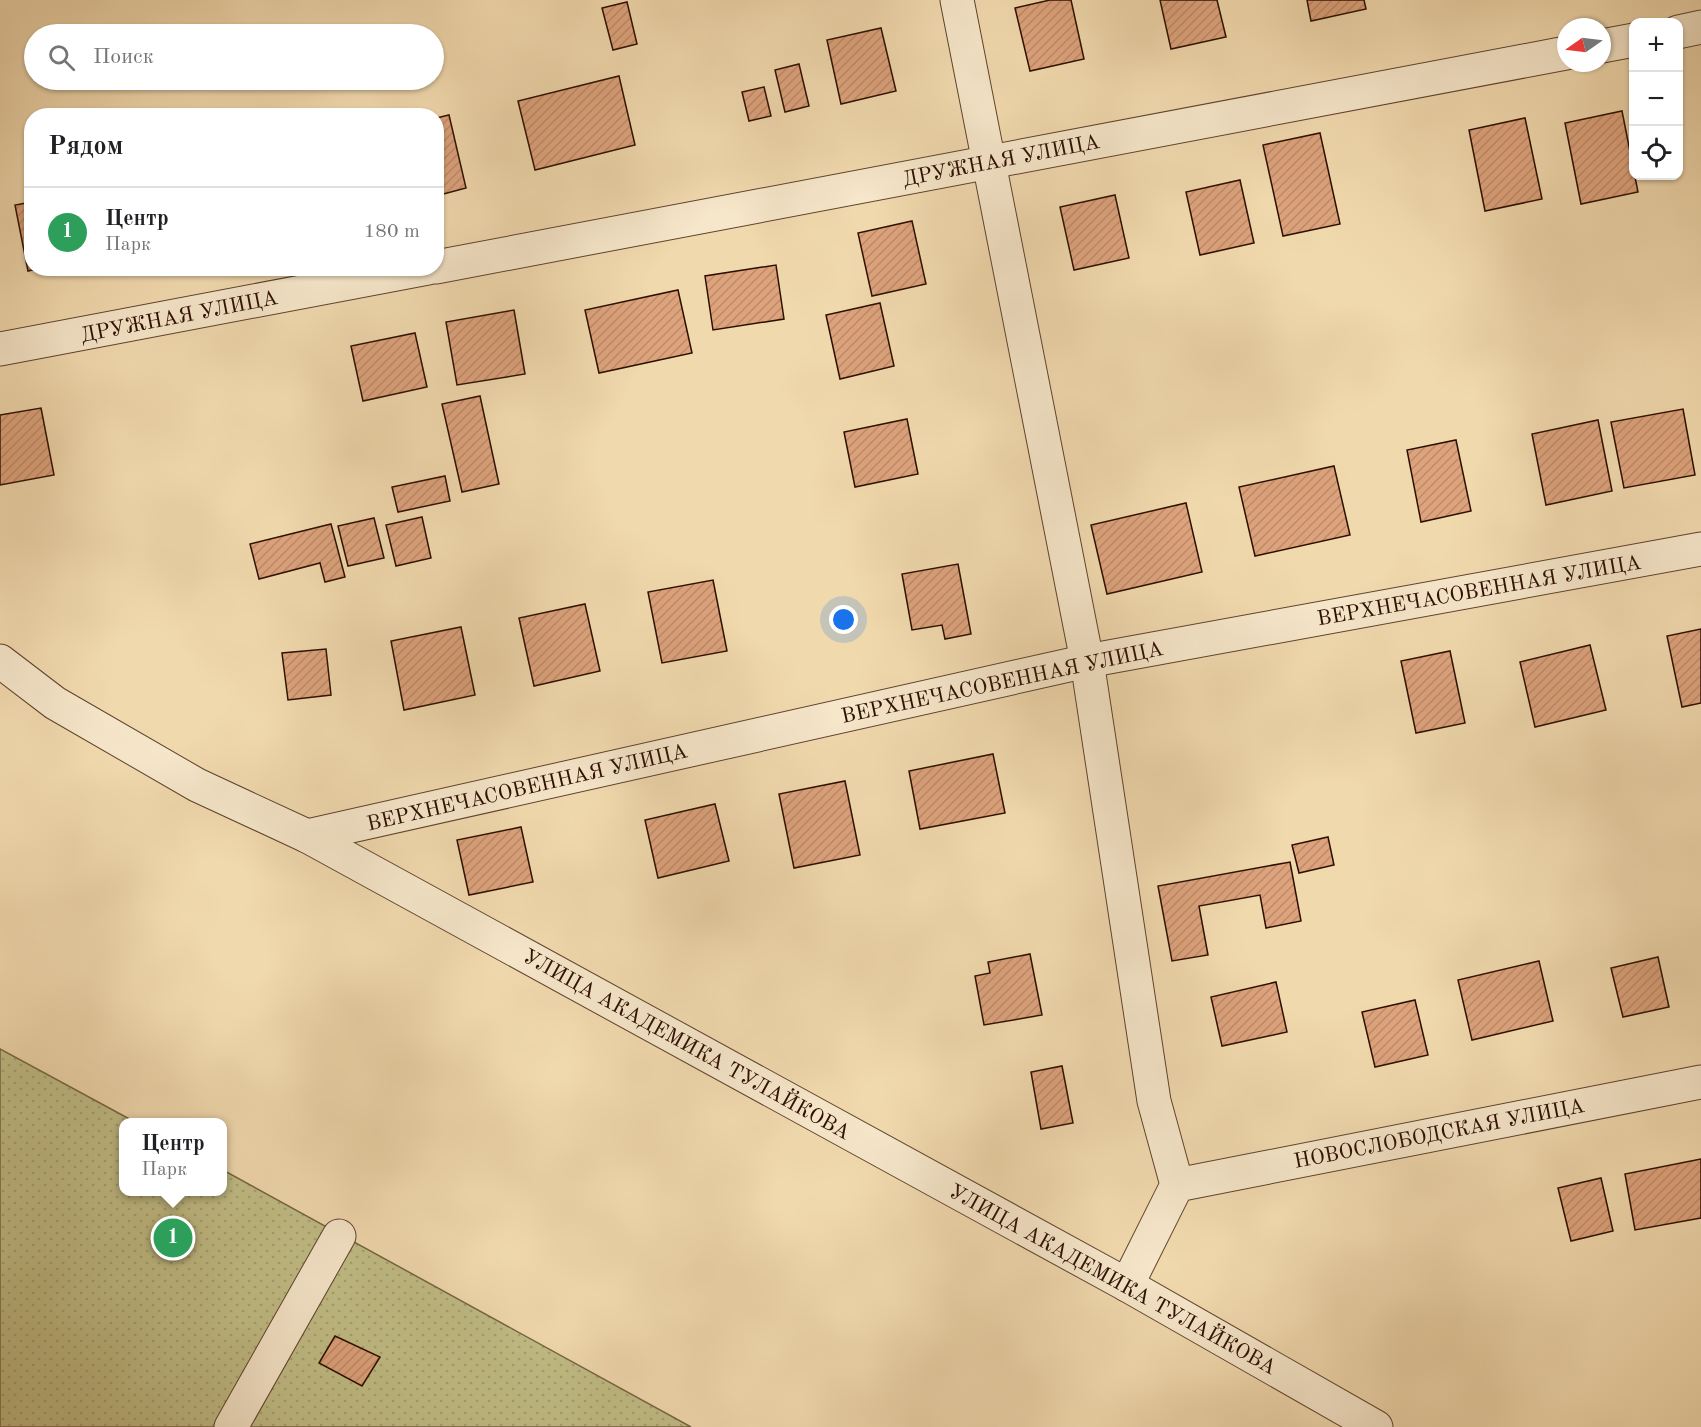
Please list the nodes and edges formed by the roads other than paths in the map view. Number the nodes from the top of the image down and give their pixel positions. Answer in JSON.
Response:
{"nodes":[{"id":1,"x":957,"y":0,"type":"edge"},
{"id":2,"x":1701,"y":27,"type":"edge"},
{"id":3,"x":1683,"y":31,"type":"edge"},
{"id":4,"x":1629,"y":41,"type":"edge"},
{"id":5,"x":1611,"y":44,"type":"edge"},
{"id":6,"x":1557,"y":55,"type":"edge"},
{"id":7,"x":988,"y":163,"type":"junction"},
{"id":8,"x":444,"y":265,"type":"edge"},
{"id":9,"x":387,"y":276,"type":"edge"},
{"id":10,"x":0,"y":350,"type":"edge"},
{"id":11,"x":1701,"y":549,"type":"edge"},
{"id":12,"x":0,"y":661,"type":"edge"},
{"id":13,"x":1087,"y":661,"type":"junction"},
{"id":14,"x":307,"y":836,"type":"junction"},
{"id":15,"x":1701,"y":1082,"type":"edge"},
{"id":16,"x":1177,"y":1185,"type":"junction"},
{"id":17,"x":339,"y":1236,"type":"dead end"},
{"id":18,"x":1126,"y":1285,"type":"junction"},
{"id":19,"x":231,"y":1427,"type":"edge"},
{"id":20,"x":1376,"y":1427,"type":"edge"}],
"edges":[{"from":1,"to":7,"type":"street"},
{"from":2,"to":3,"type":"street"},
{"from":4,"to":5,"type":"street"},
{"from":6,"to":7,"type":"street","name":"ДРУЖНАЯ УЛИЦА"},
{"from":7,"to":8,"type":"street","name":"ДРУЖНАЯ УЛИЦА"},
{"from":7,"to":13,"type":"street"},
{"from":9,"to":10,"type":"street","name":"ДРУЖНАЯ УЛИЦА"},
{"from":11,"to":13,"type":"street","name":"ВЕРХНЕЧАСОВЕННАЯ УЛИЦА"},
{"from":12,"to":14,"type":"street","name":"УЛИЦА АКАДЕМИКА ТУЛАЙКОВА"},
{"from":13,"to":14,"type":"street","name":"ВЕРХНЕЧАСОВЕННАЯ УЛИЦА"},
{"from":13,"to":16,"type":"street"},
{"from":14,"to":18,"type":"street","name":"УЛИЦА АКАДЕМИКА ТУЛАЙКОВА"},
{"from":15,"to":16,"type":"street","name":"НОВОСЛОБОДСКАЯ УЛИЦА"},
{"from":16,"to":18,"type":"street"},
{"from":17,"to":19,"type":"street"},
{"from":18,"to":20,"type":"street","name":"УЛИЦА АКАДЕМИКА ТУЛАЙКОВА"}]}
